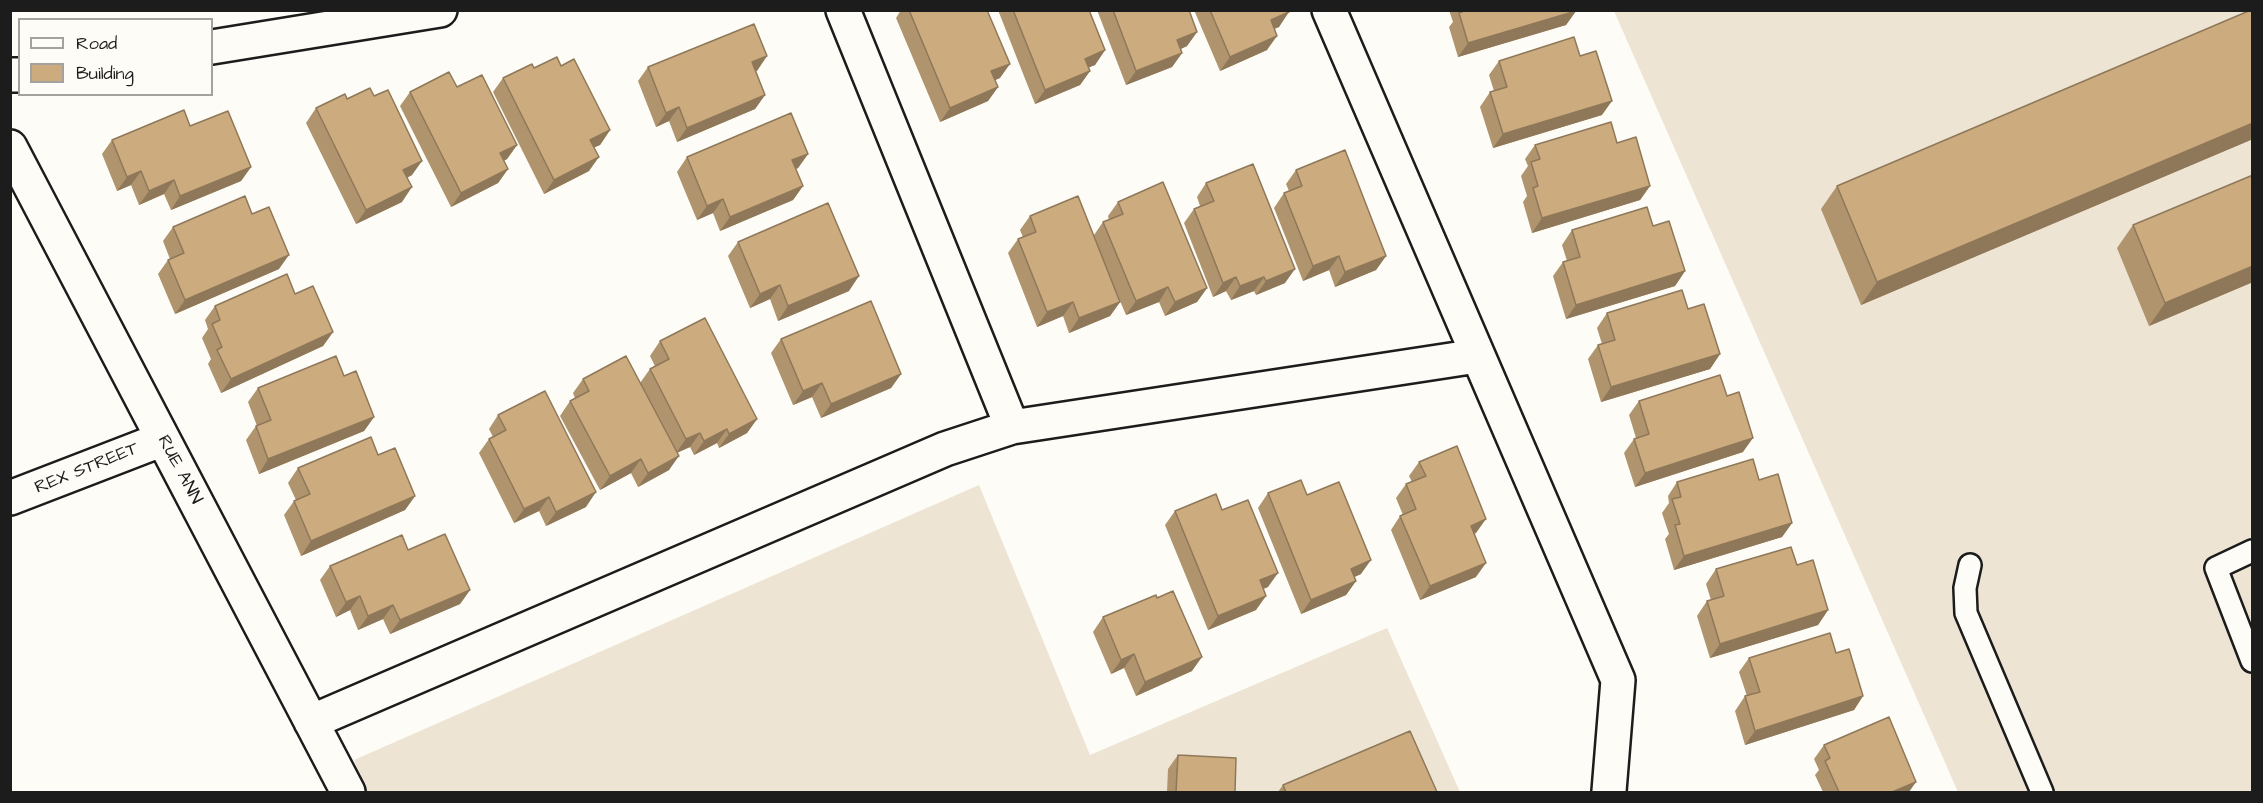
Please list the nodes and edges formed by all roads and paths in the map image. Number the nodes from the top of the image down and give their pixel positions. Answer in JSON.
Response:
{"nodes":[{"id":1,"x":440,"y":10,"type":"edge"},
{"id":2,"x":843,"y":10,"type":"edge"},
{"id":3,"x":1329,"y":10,"type":"edge"},
{"id":4,"x":213,"y":47,"type":"edge"},
{"id":5,"x":10,"y":147,"type":"edge"},
{"id":6,"x":1477,"y":356,"type":"junction"},
{"id":7,"x":1012,"y":427,"type":"junction"},
{"id":8,"x":163,"y":439,"type":"junction"},
{"id":9,"x":10,"y":498,"type":"edge"},
{"id":10,"x":2253,"y":551,"type":"edge"},
{"id":11,"x":1970,"y":565,"type":"dead end"},
{"id":12,"x":2253,"y":661,"type":"edge"},
{"id":13,"x":311,"y":722,"type":"junction"},
{"id":14,"x":1609,"y":791,"type":"dead end"},
{"id":15,"x":348,"y":792,"type":"edge"},
{"id":16,"x":2042,"y":792,"type":"edge"}],
"edges":[{"from":1,"to":4,"type":"street"},
{"from":2,"to":7,"type":"street"},
{"from":3,"to":6,"type":"street"},
{"from":5,"to":8,"type":"street","name":"RUE ANN"},
{"from":6,"to":7,"type":"street"},
{"from":6,"to":14,"type":"street"},
{"from":7,"to":13,"type":"street"},
{"from":8,"to":9,"type":"street","name":"REX STREET"},
{"from":8,"to":13,"type":"street","name":"RUE ANN"},
{"from":10,"to":12,"type":"lane"},
{"from":11,"to":16,"type":"lane"},
{"from":13,"to":15,"type":"street","name":"RUE ANN"}]}
